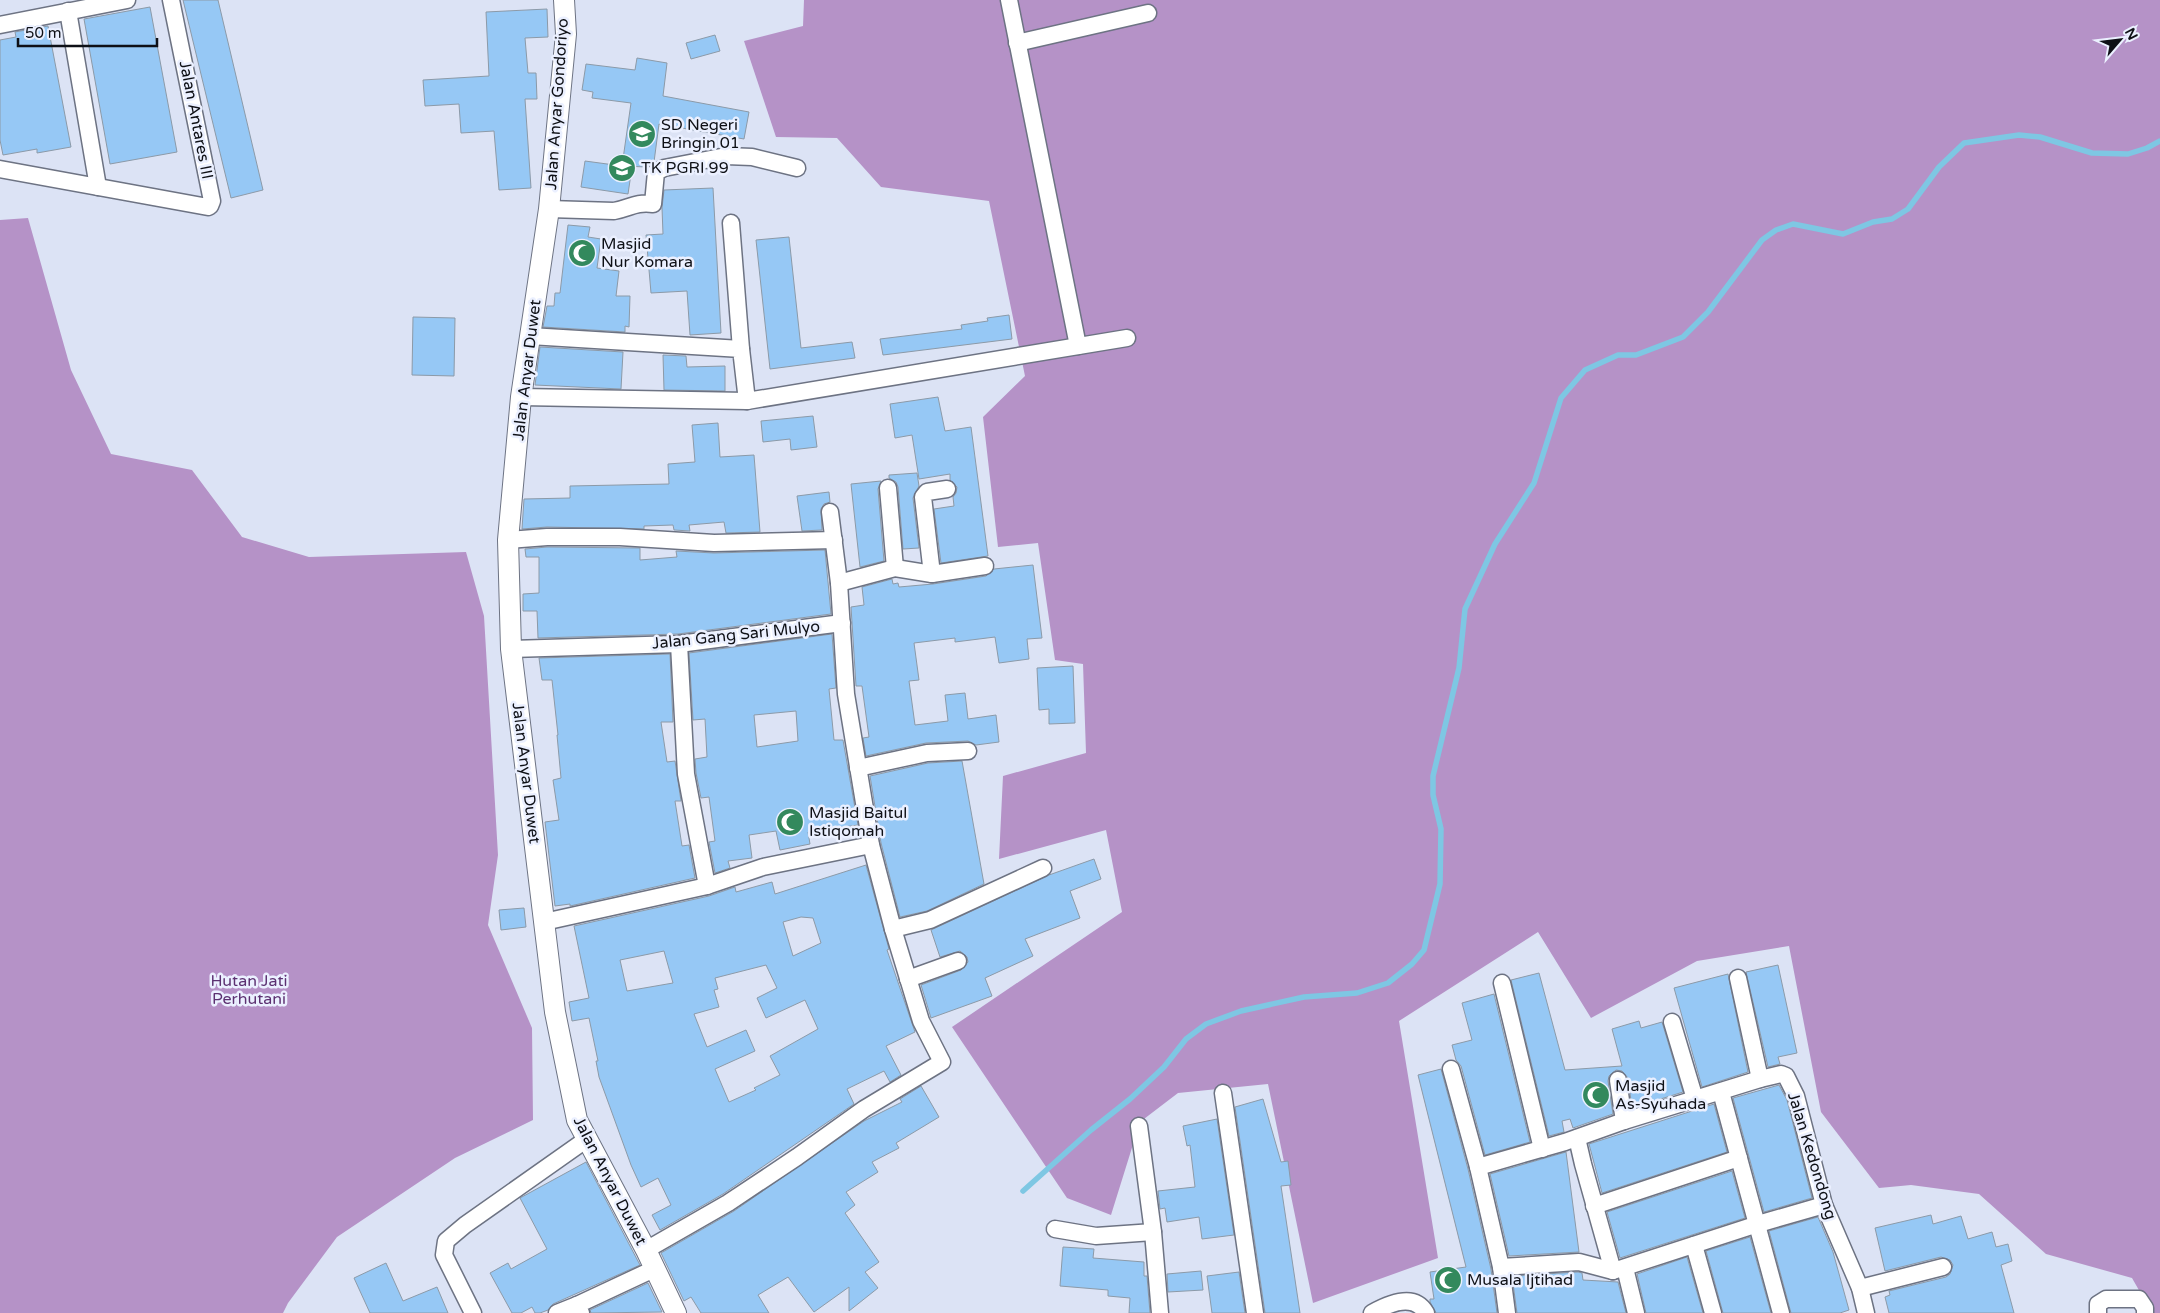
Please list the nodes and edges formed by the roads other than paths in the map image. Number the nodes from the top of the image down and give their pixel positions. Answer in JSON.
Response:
{"nodes":[{"id":1,"x":127,"y":0,"type":"edge"},
{"id":2,"x":564,"y":0,"type":"edge"},
{"id":3,"x":1009,"y":0,"type":"edge"},
{"id":4,"x":172,"y":1,"type":"edge"},
{"id":5,"x":68,"y":11,"type":"junction"},
{"id":6,"x":1148,"y":13,"type":"dead end"},
{"id":7,"x":0,"y":25,"type":"edge"},
{"id":8,"x":1017,"y":43,"type":"junction"},
{"id":9,"x":797,"y":168,"type":"dead end"},
{"id":10,"x":0,"y":169,"type":"edge"},
{"id":11,"x":98,"y":187,"type":"junction"},
{"id":12,"x":549,"y":209,"type":"junction"},
{"id":13,"x":731,"y":223,"type":"dead end"},
{"id":14,"x":530,"y":336,"type":"junction"},
{"id":15,"x":1127,"y":338,"type":"dead end"},
{"id":16,"x":1078,"y":346,"type":"junction"},
{"id":17,"x":741,"y":349,"type":"junction"},
{"id":18,"x":521,"y":397,"type":"junction"},
{"id":19,"x":748,"y":401,"type":"junction"},
{"id":20,"x":888,"y":488,"type":"dead end"},
{"id":21,"x":948,"y":489,"type":"dead end"},
{"id":22,"x":830,"y":512,"type":"dead end"},
{"id":23,"x":508,"y":540,"type":"junction"},
{"id":24,"x":834,"y":540,"type":"junction"},
{"id":25,"x":985,"y":566,"type":"dead end"},
{"id":26,"x":895,"y":568,"type":"junction"},
{"id":27,"x":932,"y":574,"type":"junction"},
{"id":28,"x":838,"y":582,"type":"junction"},
{"id":29,"x":842,"y":623,"type":"junction"},
{"id":30,"x":680,"y":644,"type":"junction"},
{"id":31,"x":511,"y":649,"type":"junction"},
{"id":32,"x":968,"y":751,"type":"dead end"},
{"id":33,"x":858,"y":768,"type":"junction"},
{"id":34,"x":871,"y":845,"type":"junction"},
{"id":35,"x":1043,"y":868,"type":"dead end"},
{"id":36,"x":708,"y":886,"type":"junction"},
{"id":37,"x":544,"y":922,"type":"junction"},
{"id":38,"x":893,"y":929,"type":"junction"},
{"id":39,"x":958,"y":962,"type":"dead end"},
{"id":40,"x":1738,"y":978,"type":"dead end"},
{"id":41,"x":908,"y":979,"type":"junction"},
{"id":42,"x":1502,"y":983,"type":"dead end"},
{"id":43,"x":1672,"y":1022,"type":"dead end"},
{"id":44,"x":1451,"y":1069,"type":"dead end"},
{"id":45,"x":1760,"y":1079,"type":"junction"},
{"id":46,"x":1618,"y":1080,"type":"dead end"},
{"id":47,"x":1720,"y":1092,"type":"junction"},
{"id":48,"x":1223,"y":1093,"type":"dead end"},
{"id":49,"x":1695,"y":1099,"type":"junction"},
{"id":50,"x":1624,"y":1121,"type":"junction"},
{"id":51,"x":1139,"y":1126,"type":"dead end"},
{"id":52,"x":1577,"y":1138,"type":"junction"},
{"id":53,"x":587,"y":1139,"type":"junction"},
{"id":54,"x":1542,"y":1149,"type":"junction"},
{"id":55,"x":1739,"y":1158,"type":"junction"},
{"id":56,"x":1478,"y":1167,"type":"junction"},
{"id":57,"x":1594,"y":1206,"type":"junction"},
{"id":58,"x":1824,"y":1206,"type":"junction"},
{"id":59,"x":1758,"y":1224,"type":"junction"},
{"id":60,"x":1055,"y":1229,"type":"dead end"},
{"id":61,"x":1153,"y":1232,"type":"junction"},
{"id":62,"x":1694,"y":1245,"type":"junction"},
{"id":63,"x":646,"y":1250,"type":"junction"},
{"id":64,"x":1501,"y":1267,"type":"junction"},
{"id":65,"x":1943,"y":1267,"type":"dead end"},
{"id":66,"x":654,"y":1269,"type":"junction"},
{"id":67,"x":1619,"y":1270,"type":"junction"},
{"id":68,"x":1860,"y":1288,"type":"junction"},
{"id":69,"x":579,"y":1309,"type":"edge"},
{"id":70,"x":473,"y":1313,"type":"edge"},
{"id":71,"x":557,"y":1313,"type":"edge"},
{"id":72,"x":676,"y":1313,"type":"edge"},
{"id":73,"x":1160,"y":1313,"type":"edge"},
{"id":74,"x":1255,"y":1313,"type":"edge"},
{"id":75,"x":1372,"y":1313,"type":"edge"},
{"id":76,"x":1426,"y":1313,"type":"edge"},
{"id":77,"x":1507,"y":1313,"type":"edge"},
{"id":78,"x":1636,"y":1313,"type":"edge"},
{"id":79,"x":1713,"y":1313,"type":"edge"},
{"id":80,"x":1781,"y":1313,"type":"edge"},
{"id":81,"x":1866,"y":1313,"type":"edge"},
{"id":82,"x":2098,"y":1313,"type":"edge"},
{"id":83,"x":2145,"y":1313,"type":"edge"}],
"edges":[{"from":1,"to":5,"type":"street"},
{"from":2,"to":12,"type":"street","name":"Jalan Anyar Gondoriyo"},
{"from":3,"to":8,"type":"street"},
{"from":4,"to":11,"type":"street","name":"Jalan Antares III"},
{"from":5,"to":7,"type":"street"},
{"from":5,"to":11,"type":"street"},
{"from":6,"to":8,"type":"street"},
{"from":8,"to":16,"type":"street"},
{"from":9,"to":12,"type":"street"},
{"from":10,"to":11,"type":"street"},
{"from":12,"to":14,"type":"street","name":"Jalan Anyar Duwet"},
{"from":13,"to":17,"type":"street"},
{"from":14,"to":17,"type":"street"},
{"from":14,"to":18,"type":"street","name":"Jalan Anyar Duwet"},
{"from":15,"to":16,"type":"street"},
{"from":16,"to":19,"type":"street"},
{"from":17,"to":19,"type":"street"},
{"from":18,"to":19,"type":"street"},
{"from":18,"to":23,"type":"street","name":"Jalan Anyar Duwet"},
{"from":20,"to":26,"type":"street"},
{"from":21,"to":27,"type":"street"},
{"from":22,"to":24,"type":"street"},
{"from":23,"to":24,"type":"street"},
{"from":23,"to":31,"type":"street","name":"Jalan Anyar Duwet"},
{"from":24,"to":28,"type":"street"},
{"from":25,"to":27,"type":"street"},
{"from":26,"to":27,"type":"street"},
{"from":26,"to":28,"type":"street"},
{"from":28,"to":29,"type":"street"},
{"from":29,"to":30,"type":"street","name":"Jalan Gang Sari Mulyo"},
{"from":29,"to":33,"type":"street"},
{"from":30,"to":31,"type":"street","name":"Jalan Gang Sari Mulyo"},
{"from":30,"to":36,"type":"street"},
{"from":31,"to":37,"type":"street","name":"Jalan Anyar Duwet"},
{"from":32,"to":33,"type":"street"},
{"from":33,"to":34,"type":"street"},
{"from":34,"to":36,"type":"street"},
{"from":34,"to":38,"type":"street"},
{"from":35,"to":38,"type":"street"},
{"from":36,"to":37,"type":"street"},
{"from":37,"to":53,"type":"street","name":"Jalan Anyar Duwet"},
{"from":38,"to":41,"type":"street"},
{"from":39,"to":41,"type":"street"},
{"from":40,"to":45,"type":"street"},
{"from":41,"to":63,"type":"street"},
{"from":42,"to":54,"type":"street"},
{"from":43,"to":49,"type":"street"},
{"from":44,"to":56,"type":"street"},
{"from":45,"to":47,"type":"street","name":"Jalan Kedondong"},
{"from":45,"to":58,"type":"street","name":"Jalan Kedondong"},
{"from":46,"to":50,"type":"street"},
{"from":47,"to":49,"type":"street","name":"Jalan Kedondong"},
{"from":47,"to":55,"type":"street"},
{"from":48,"to":74,"type":"street"},
{"from":49,"to":50,"type":"street","name":"Jalan Kedondong"},
{"from":50,"to":52,"type":"street","name":"Jalan Kedondong"},
{"from":51,"to":61,"type":"street"},
{"from":52,"to":54,"type":"street","name":"Jalan Kedondong"},
{"from":52,"to":57,"type":"street"},
{"from":53,"to":63,"type":"street","name":"Jalan Anyar Duwet"},
{"from":53,"to":70,"type":"street"},
{"from":54,"to":56,"type":"street","name":"Jalan Kedondong"},
{"from":55,"to":57,"type":"street"},
{"from":55,"to":59,"type":"street"},
{"from":56,"to":64,"type":"street"},
{"from":57,"to":67,"type":"street"},
{"from":58,"to":59,"type":"street"},
{"from":58,"to":68,"type":"street","name":"Jalan Kedondong"},
{"from":59,"to":62,"type":"street"},
{"from":59,"to":80,"type":"street"},
{"from":60,"to":61,"type":"street"},
{"from":61,"to":73,"type":"street"},
{"from":62,"to":67,"type":"street"},
{"from":62,"to":79,"type":"street"},
{"from":63,"to":66,"type":"street","name":"Jalan Anyar Duwet"},
{"from":64,"to":67,"type":"street"},
{"from":64,"to":77,"type":"street"},
{"from":65,"to":68,"type":"street"},
{"from":66,"to":69,"type":"street"},
{"from":66,"to":72,"type":"street","name":"Jalan Anyar Duwet"},
{"from":67,"to":78,"type":"street"},
{"from":68,"to":81,"type":"street","name":"Jalan Kedondong"},
{"from":69,"to":71,"type":"street"},
{"from":75,"to":76,"type":"street"},
{"from":82,"to":83,"type":"street"}]}
